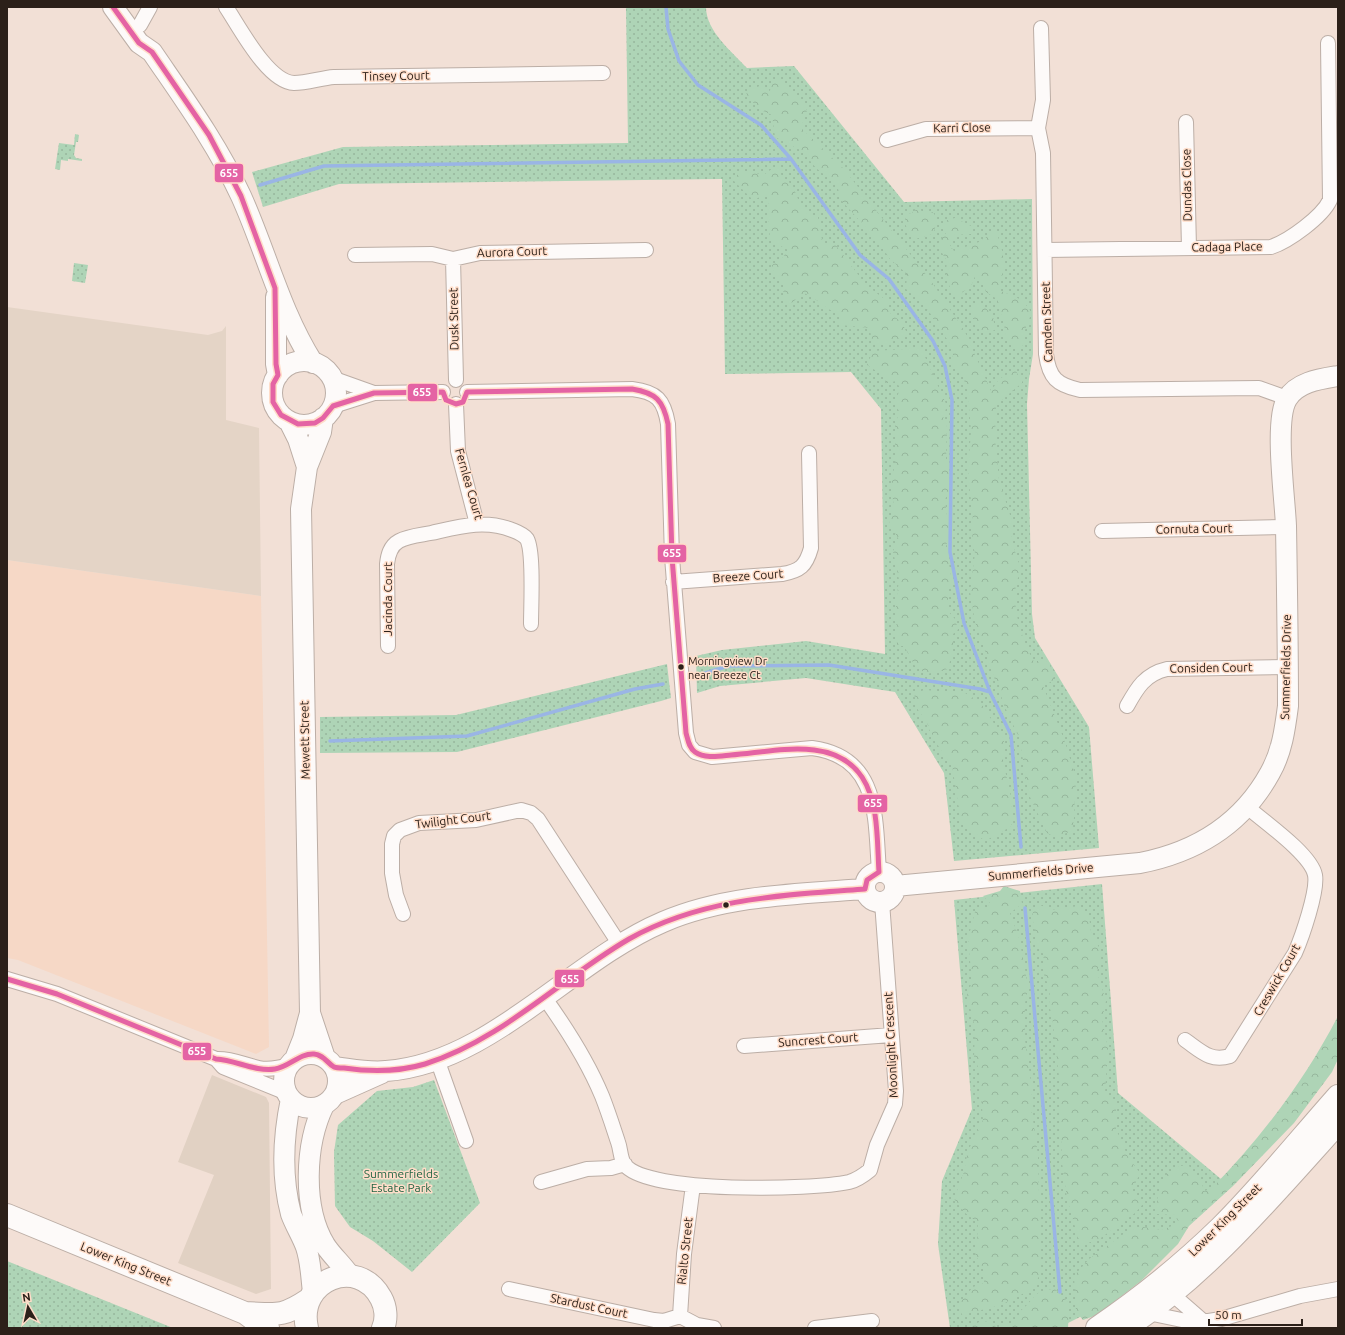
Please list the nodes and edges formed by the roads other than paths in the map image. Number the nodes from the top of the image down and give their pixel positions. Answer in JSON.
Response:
{"nodes":[{"id":1,"x":113,"y":7,"type":"edge"},
{"id":2,"x":127,"y":7,"type":"edge"},
{"id":3,"x":150,"y":7,"type":"edge"},
{"id":4,"x":226,"y":7,"type":"edge"},
{"id":5,"x":140,"y":25,"type":"junction"},
{"id":6,"x":1041,"y":28,"type":"dead end"},
{"id":7,"x":1328,"y":43,"type":"dead end"},
{"id":8,"x":152,"y":52,"type":"junction"},
{"id":9,"x":603,"y":73,"type":"dead end"},
{"id":10,"x":1186,"y":122,"type":"dead end"},
{"id":11,"x":1038,"y":128,"type":"junction"},
{"id":12,"x":887,"y":140,"type":"dead end"},
{"id":13,"x":1189,"y":248,"type":"junction"},
{"id":14,"x":646,"y":250,"type":"dead end"},
{"id":15,"x":1045,"y":250,"type":"junction"},
{"id":16,"x":355,"y":254,"type":"dead end"},
{"id":17,"x":453,"y":259,"type":"junction"},
{"id":18,"x":275,"y":288,"type":"junction"},
{"id":19,"x":313,"y":362,"type":"junction"},
{"id":20,"x":278,"y":375,"type":"junction"},
{"id":21,"x":1338,"y":376,"type":"edge"},
{"id":22,"x":332,"y":378,"type":"junction"},
{"id":23,"x":456,"y":380,"type":"junction"},
{"id":24,"x":443,"y":392,"type":"junction"},
{"id":25,"x":468,"y":392,"type":"junction"},
{"id":26,"x":374,"y":393,"type":"junction"},
{"id":27,"x":1287,"y":398,"type":"junction"},
{"id":28,"x":456,"y":404,"type":"junction"},
{"id":29,"x":328,"y":412,"type":"junction"},
{"id":30,"x":290,"y":421,"type":"junction"},
{"id":31,"x":809,"y":452,"type":"dead end"},
{"id":32,"x":307,"y":467,"type":"junction"},
{"id":33,"x":477,"y":524,"type":"junction"},
{"id":34,"x":1286,"y":527,"type":"junction"},
{"id":35,"x":1102,"y":531,"type":"dead end"},
{"id":36,"x":673,"y":582,"type":"junction"},
{"id":37,"x":531,"y":624,"type":"dead end"},
{"id":38,"x":388,"y":646,"type":"dead end"},
{"id":39,"x":1288,"y":667,"type":"junction"},
{"id":40,"x":1127,"y":706,"type":"dead end"},
{"id":41,"x":1246,"y":806,"type":"junction"},
{"id":42,"x":879,"y":872,"type":"junction"},
{"id":43,"x":895,"y":886,"type":"junction"},
{"id":44,"x":865,"y":889,"type":"junction"},
{"id":45,"x":882,"y":902,"type":"junction"},
{"id":46,"x":403,"y":914,"type":"dead end"},
{"id":47,"x":620,"y":945,"type":"junction"},
{"id":48,"x":7,"y":979,"type":"edge"},
{"id":49,"x":544,"y":997,"type":"junction"},
{"id":50,"x":310,"y":1013,"type":"junction"},
{"id":51,"x":892,"y":1035,"type":"junction"},
{"id":52,"x":1185,"y":1040,"type":"dead end"},
{"id":53,"x":744,"y":1046,"type":"dead end"},
{"id":54,"x":216,"y":1059,"type":"junction"},
{"id":55,"x":437,"y":1059,"type":"junction"},
{"id":56,"x":292,"y":1062,"type":"junction"},
{"id":57,"x":330,"y":1062,"type":"junction"},
{"id":58,"x":385,"y":1071,"type":"junction"},
{"id":59,"x":289,"y":1096,"type":"junction"},
{"id":60,"x":1338,"y":1096,"type":"edge"},
{"id":61,"x":329,"y":1099,"type":"junction"},
{"id":62,"x":1338,"y":1123,"type":"edge"},
{"id":63,"x":466,"y":1141,"type":"dead end"},
{"id":64,"x":625,"y":1164,"type":"junction"},
{"id":65,"x":541,"y":1182,"type":"dead end"},
{"id":66,"x":693,"y":1185,"type":"junction"},
{"id":67,"x":7,"y":1216,"type":"edge"},
{"id":68,"x":350,"y":1276,"type":"junction"},
{"id":69,"x":509,"y":1289,"type":"dead end"},
{"id":70,"x":1338,"y":1289,"type":"edge"},
{"id":71,"x":1172,"y":1294,"type":"junction"},
{"id":72,"x":310,"y":1296,"type":"junction"},
{"id":73,"x":1146,"y":1304,"type":"junction"},
{"id":74,"x":245,"y":1313,"type":"junction"},
{"id":75,"x":680,"y":1316,"type":"junction"},
{"id":76,"x":872,"y":1321,"type":"dead end"},
{"id":77,"x":1203,"y":1321,"type":"junction"},
{"id":78,"x":389,"y":1323,"type":"edge"},
{"id":79,"x":268,"y":1328,"type":"edge"},
{"id":80,"x":307,"y":1328,"type":"edge"},
{"id":81,"x":714,"y":1328,"type":"edge"},
{"id":82,"x":815,"y":1328,"type":"edge"},
{"id":83,"x":1097,"y":1328,"type":"edge"},
{"id":84,"x":1126,"y":1328,"type":"edge"}],
"edges":[{"from":1,"to":8,"type":"main road"},
{"from":2,"to":5,"type":"main road"},
{"from":3,"to":5,"type":"street"},
{"from":4,"to":9,"type":"street","name":"Tinsey Court"},
{"from":5,"to":8,"type":"main road"},
{"from":6,"to":11,"type":"street","name":"Camden Street"},
{"from":7,"to":13,"type":"street","name":"Cadaga Place"},
{"from":8,"to":18,"type":"main road"},
{"from":10,"to":13,"type":"street","name":"Dundas Close"},
{"from":11,"to":12,"type":"street","name":"Karri Close"},
{"from":11,"to":15,"type":"street","name":"Camden Street"},
{"from":13,"to":15,"type":"street","name":"Cadaga Place"},
{"from":14,"to":17,"type":"street","name":"Aurora Court"},
{"from":15,"to":27,"type":"street","name":"Camden Street"},
{"from":16,"to":17,"type":"street"},
{"from":17,"to":23,"type":"street","name":"Dusk Street"},
{"from":18,"to":19,"type":"main road"},
{"from":18,"to":20,"type":"main road"},
{"from":19,"to":20,"type":"main road"},
{"from":19,"to":22,"type":"main road"},
{"from":20,"to":30,"type":"main road"},
{"from":21,"to":27,"type":"main road"},
{"from":22,"to":26,"type":"street"},
{"from":22,"to":29,"type":"main road"},
{"from":23,"to":24,"type":"street"},
{"from":23,"to":25,"type":"street"},
{"from":24,"to":26,"type":"street"},
{"from":24,"to":28,"type":"street"},
{"from":25,"to":28,"type":"street"},
{"from":25,"to":36,"type":"street"},
{"from":26,"to":29,"type":"street"},
{"from":27,"to":34,"type":"main road","name":"Summerfields Drive"},
{"from":28,"to":33,"type":"street","name":"Fernlea Court"},
{"from":29,"to":30,"type":"main road"},
{"from":29,"to":32,"type":"main road","name":"Mewett Street"},
{"from":30,"to":32,"type":"main road","name":"Mewett Street"},
{"from":31,"to":36,"type":"street","name":"Breeze Court"},
{"from":32,"to":50,"type":"main road","name":"Mewett Street"},
{"from":33,"to":37,"type":"street","name":"Fernlea Court"},
{"from":33,"to":38,"type":"street","name":"Jacinda Court"},
{"from":34,"to":35,"type":"street","name":"Cornuta Court"},
{"from":34,"to":39,"type":"main road","name":"Summerfields Drive"},
{"from":36,"to":42,"type":"street"},
{"from":39,"to":40,"type":"street","name":"Considen Court"},
{"from":39,"to":41,"type":"main road","name":"Summerfields Drive"},
{"from":41,"to":43,"type":"main road","name":"Summerfields Drive"},
{"from":41,"to":52,"type":"street","name":"Creswick Court"},
{"from":42,"to":43,"type":"main road"},
{"from":42,"to":44,"type":"main road"},
{"from":43,"to":45,"type":"main road"},
{"from":44,"to":45,"type":"main road"},
{"from":44,"to":47,"type":"main road"},
{"from":45,"to":51,"type":"street","name":"Moonlight Crescent"},
{"from":46,"to":47,"type":"street","name":"Twilight Court"},
{"from":47,"to":49,"type":"main road"},
{"from":48,"to":54,"type":"street"},
{"from":49,"to":55,"type":"main road"},
{"from":49,"to":64,"type":"street"},
{"from":50,"to":56,"type":"main road","name":"Mewett Street"},
{"from":50,"to":57,"type":"main road","name":"Mewett Street"},
{"from":51,"to":53,"type":"street","name":"Suncrest Court"},
{"from":51,"to":66,"type":"street","name":"Moonlight Crescent"},
{"from":54,"to":56,"type":"street"},
{"from":54,"to":59,"type":"street"},
{"from":55,"to":58,"type":"main road"},
{"from":55,"to":63,"type":"street"},
{"from":56,"to":57,"type":"main road"},
{"from":56,"to":59,"type":"main road"},
{"from":57,"to":58,"type":"main road"},
{"from":57,"to":61,"type":"main road"},
{"from":58,"to":61,"type":"main road"},
{"from":59,"to":61,"type":"main road"},
{"from":59,"to":72,"type":"main road"},
{"from":60,"to":73,"type":"main road","name":"Lower King Street"},
{"from":61,"to":68,"type":"main road"},
{"from":62,"to":71,"type":"main road","name":"Lower King Street"},
{"from":64,"to":65,"type":"street"},
{"from":64,"to":66,"type":"street","name":"Moonlight Crescent"},
{"from":66,"to":75,"type":"street","name":"Rialto Street"},
{"from":67,"to":74,"type":"main road","name":"Lower King Street"},
{"from":68,"to":72,"type":"main road"},
{"from":68,"to":78,"type":"main road"},
{"from":69,"to":75,"type":"street","name":"Stardust Court"},
{"from":70,"to":77,"type":"street"},
{"from":71,"to":73,"type":"main road","name":"Lower King Street"},
{"from":71,"to":77,"type":"street"},
{"from":72,"to":74,"type":"main road"},
{"from":72,"to":80,"type":"main road"},
{"from":73,"to":77,"type":"street"},
{"from":73,"to":83,"type":"main road","name":"Lower King Street"},
{"from":73,"to":84,"type":"main road","name":"Lower King Street"},
{"from":74,"to":79,"type":"main road"},
{"from":75,"to":81,"type":"street"},
{"from":76,"to":82,"type":"street"}]}
